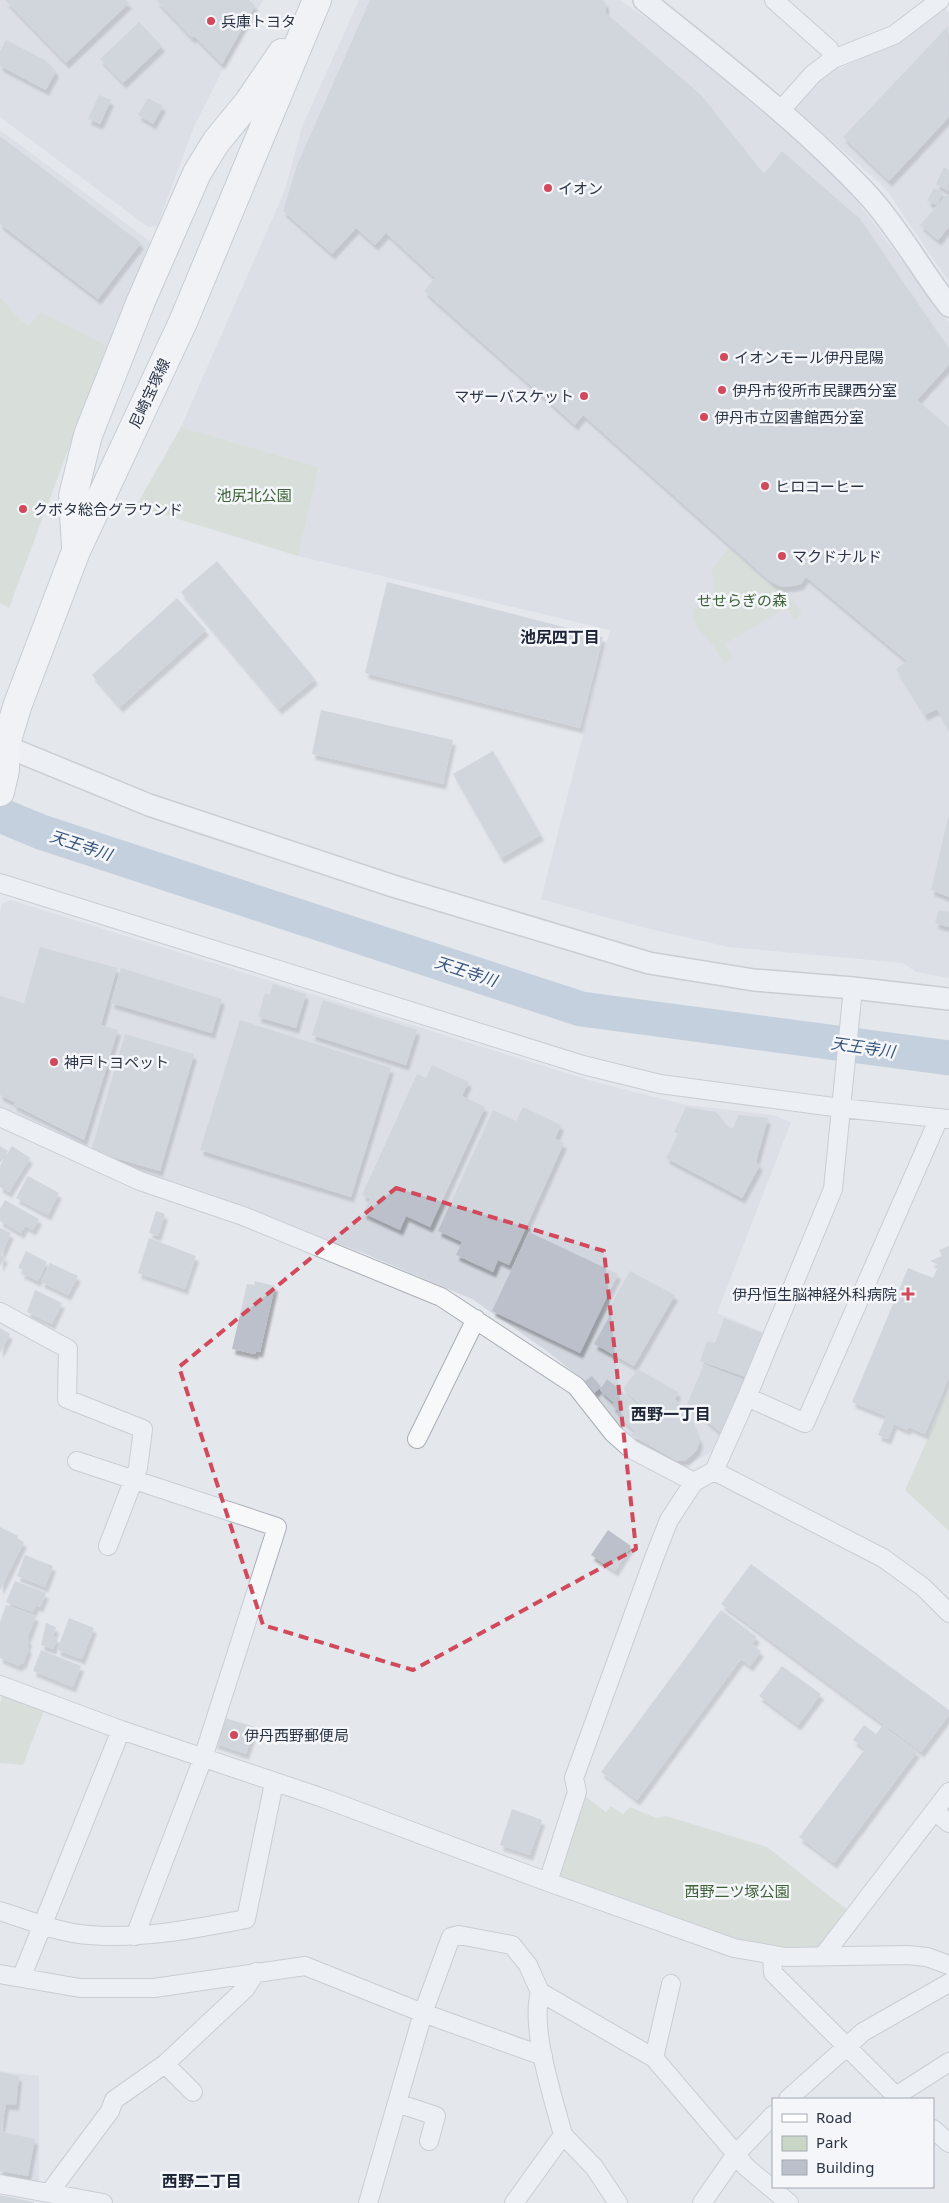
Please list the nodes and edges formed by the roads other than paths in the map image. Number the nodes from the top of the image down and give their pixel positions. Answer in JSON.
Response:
{"nodes":[{"id":1,"x":774,"y":0,"type":"edge"},
{"id":2,"x":940,"y":0,"type":"edge"},
{"id":3,"x":652,"y":2,"type":"edge"},
{"id":4,"x":315,"y":3,"type":"edge"},
{"id":5,"x":833,"y":59,"type":"junction"},
{"id":6,"x":779,"y":112,"type":"junction"},
{"id":7,"x":949,"y":306,"type":"edge"},
{"id":8,"x":76,"y":551,"type":"junction"},
{"id":9,"x":3,"y":763,"type":"edge"},
{"id":10,"x":0,"y":883,"type":"edge"},
{"id":11,"x":852,"y":995,"type":"junction"},
{"id":12,"x":949,"y":999,"type":"edge"},
{"id":13,"x":841,"y":1104,"type":"junction"},
{"id":14,"x":0,"y":1117,"type":"edge"},
{"id":15,"x":944,"y":1118,"type":"edge"},
{"id":16,"x":0,"y":1312,"type":"edge"},
{"id":17,"x":476,"y":1319,"type":"junction"},
{"id":18,"x":747,"y":1397,"type":"junction"},
{"id":19,"x":417,"y":1439,"type":"dead end"},
{"id":20,"x":77,"y":1461,"type":"dead end"},
{"id":21,"x":714,"y":1471,"type":"junction"},
{"id":22,"x":133,"y":1479,"type":"junction"},
{"id":23,"x":694,"y":1482,"type":"junction"},
{"id":24,"x":108,"y":1546,"type":"dead end"},
{"id":25,"x":949,"y":1613,"type":"edge"},
{"id":26,"x":0,"y":1684,"type":"edge"},
{"id":27,"x":121,"y":1730,"type":"junction"},
{"id":28,"x":203,"y":1758,"type":"junction"},
{"id":29,"x":274,"y":1783,"type":"junction"},
{"id":30,"x":949,"y":1792,"type":"edge"},
{"id":31,"x":934,"y":1811,"type":"junction"},
{"id":32,"x":949,"y":1823,"type":"edge"},
{"id":33,"x":548,"y":1882,"type":"junction"},
{"id":34,"x":0,"y":1911,"type":"edge"},
{"id":35,"x":43,"y":1925,"type":"junction"},
{"id":36,"x":135,"y":1936,"type":"junction"},
{"id":37,"x":772,"y":1955,"type":"junction"},
{"id":38,"x":823,"y":1956,"type":"junction"},
{"id":39,"x":949,"y":1966,"type":"edge"},
{"id":40,"x":256,"y":1972,"type":"junction"},
{"id":41,"x":0,"y":1974,"type":"edge"},
{"id":42,"x":22,"y":1976,"type":"junction"},
{"id":43,"x":949,"y":1983,"type":"edge"},
{"id":44,"x":671,"y":1984,"type":"dead end"},
{"id":45,"x":540,"y":1992,"type":"junction"},
{"id":46,"x":423,"y":2013,"type":"junction"},
{"id":47,"x":846,"y":2048,"type":"junction"},
{"id":48,"x":543,"y":2056,"type":"junction"},
{"id":49,"x":654,"y":2058,"type":"junction"},
{"id":50,"x":949,"y":2062,"type":"edge"},
{"id":51,"x":164,"y":2064,"type":"junction"},
{"id":52,"x":193,"y":2092,"type":"dead end"},
{"id":53,"x":789,"y":2098,"type":"edge"},
{"id":54,"x":898,"y":2098,"type":"edge"},
{"id":55,"x":397,"y":2103,"type":"junction"},
{"id":56,"x":772,"y":2116,"type":"edge"},
{"id":57,"x":934,"y":2130,"type":"edge"},
{"id":58,"x":562,"y":2135,"type":"junction"},
{"id":59,"x":429,"y":2141,"type":"dead end"},
{"id":60,"x":949,"y":2143,"type":"edge"},
{"id":61,"x":736,"y":2154,"type":"junction"},
{"id":62,"x":0,"y":2184,"type":"edge"},
{"id":63,"x":48,"y":2193,"type":"junction"},
{"id":64,"x":103,"y":2203,"type":"edge"},
{"id":65,"x":368,"y":2203,"type":"edge"},
{"id":66,"x":514,"y":2203,"type":"edge"},
{"id":67,"x":618,"y":2203,"type":"edge"},
{"id":68,"x":702,"y":2203,"type":"edge"},
{"id":69,"x":789,"y":2203,"type":"edge"}],
"edges":[{"from":1,"to":5,"type":"street"},
{"from":2,"to":5,"type":"street"},
{"from":3,"to":6,"type":"street"},
{"from":4,"to":8,"type":"main road","name":"尼崎宝塚線"},
{"from":4,"to":8,"type":"main road"},
{"from":5,"to":6,"type":"street"},
{"from":6,"to":7,"type":"street"},
{"from":8,"to":9,"type":"main road","name":"尼崎宝塚線"},
{"from":9,"to":11,"type":"street"},
{"from":10,"to":13,"type":"street"},
{"from":11,"to":12,"type":"street"},
{"from":11,"to":13,"type":"street"},
{"from":13,"to":15,"type":"street"},
{"from":13,"to":18,"type":"street"},
{"from":14,"to":17,"type":"street"},
{"from":15,"to":18,"type":"street"},
{"from":16,"to":22,"type":"street"},
{"from":17,"to":19,"type":"street"},
{"from":17,"to":23,"type":"street"},
{"from":18,"to":21,"type":"street"},
{"from":20,"to":22,"type":"street"},
{"from":21,"to":23,"type":"street"},
{"from":21,"to":25,"type":"street"},
{"from":22,"to":24,"type":"street"},
{"from":22,"to":28,"type":"street"},
{"from":23,"to":33,"type":"street"},
{"from":26,"to":27,"type":"street"},
{"from":27,"to":28,"type":"street"},
{"from":27,"to":35,"type":"street"},
{"from":28,"to":29,"type":"street"},
{"from":28,"to":36,"type":"street"},
{"from":29,"to":33,"type":"street"},
{"from":29,"to":36,"type":"street"},
{"from":30,"to":31,"type":"street"},
{"from":31,"to":32,"type":"street"},
{"from":31,"to":38,"type":"street"},
{"from":33,"to":37,"type":"street"},
{"from":34,"to":35,"type":"street"},
{"from":35,"to":36,"type":"street"},
{"from":35,"to":42,"type":"street"},
{"from":37,"to":38,"type":"street"},
{"from":37,"to":47,"type":"street"},
{"from":38,"to":39,"type":"street"},
{"from":40,"to":42,"type":"street"},
{"from":40,"to":46,"type":"street"},
{"from":40,"to":51,"type":"street"},
{"from":41,"to":42,"type":"street"},
{"from":43,"to":47,"type":"street"},
{"from":44,"to":49,"type":"street"},
{"from":45,"to":46,"type":"street"},
{"from":45,"to":48,"type":"street"},
{"from":45,"to":49,"type":"street"},
{"from":46,"to":48,"type":"street"},
{"from":46,"to":55,"type":"street"},
{"from":47,"to":53,"type":"street"},
{"from":47,"to":54,"type":"street"},
{"from":48,"to":58,"type":"street"},
{"from":49,"to":61,"type":"street"},
{"from":50,"to":54,"type":"street"},
{"from":51,"to":52,"type":"street"},
{"from":51,"to":63,"type":"street"},
{"from":55,"to":59,"type":"street"},
{"from":55,"to":65,"type":"street"},
{"from":56,"to":61,"type":"street"},
{"from":57,"to":60,"type":"street"},
{"from":58,"to":66,"type":"street"},
{"from":58,"to":67,"type":"street"},
{"from":61,"to":68,"type":"street"},
{"from":61,"to":69,"type":"street"},
{"from":62,"to":63,"type":"street"},
{"from":63,"to":64,"type":"street"}]}
